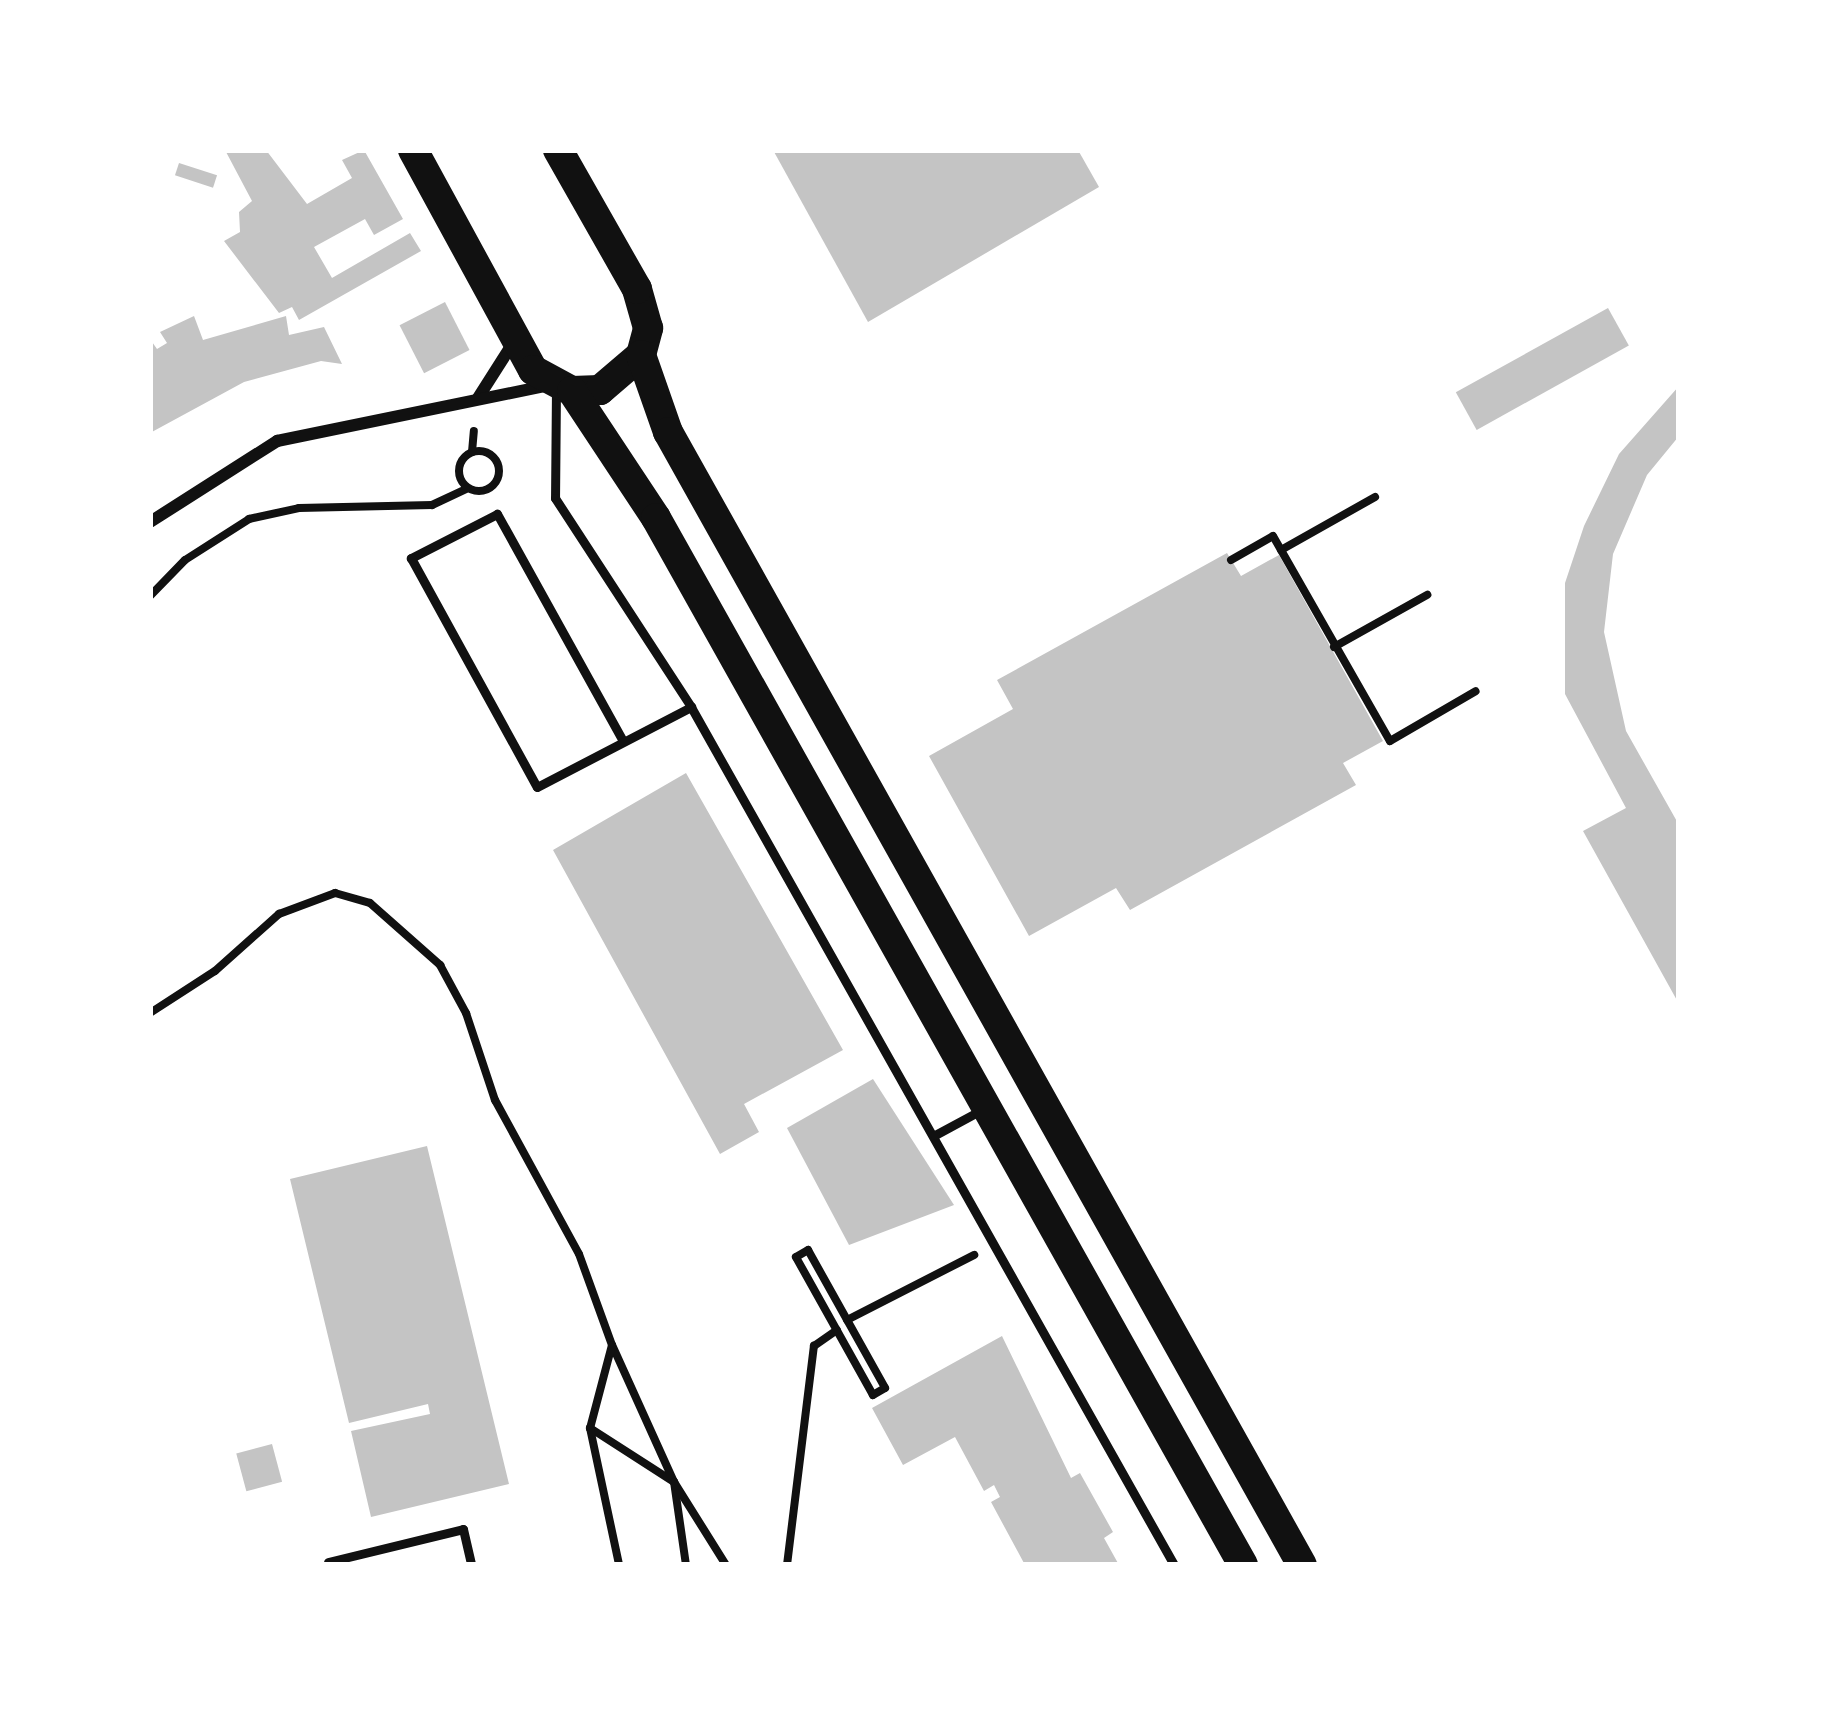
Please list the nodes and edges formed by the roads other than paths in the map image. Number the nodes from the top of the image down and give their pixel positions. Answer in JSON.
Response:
{"nodes":[{"id":1,"x":413,"y":150,"type":"edge"},
{"id":2,"x":558,"y":150,"type":"edge"},
{"id":3,"x":516,"y":339,"type":"junction"},
{"id":4,"x":641,"y":355,"type":"junction"},
{"id":5,"x":560,"y":387,"type":"junction"},
{"id":6,"x":478,"y":398,"type":"junction"},
{"id":7,"x":150,"y":522,"type":"edge"},
{"id":8,"x":691,"y":707,"type":"junction"},
{"id":9,"x":623,"y":741,"type":"junction"},
{"id":10,"x":986,"y":1107,"type":"junction"},
{"id":11,"x":935,"y":1136,"type":"junction"},
{"id":12,"x":328,"y":1562,"type":"dead end"},
{"id":13,"x":471,"y":1565,"type":"edge"},
{"id":14,"x":1174,"y":1565,"type":"edge"},
{"id":15,"x":1243,"y":1565,"type":"edge"},
{"id":16,"x":1301,"y":1565,"type":"edge"}],
"edges":[{"from":1,"to":3,"type":"main road"},
{"from":2,"to":4,"type":"main road"},
{"from":3,"to":5,"type":"main road"},
{"from":3,"to":6,"type":"street"},
{"from":4,"to":5,"type":"main road"},
{"from":4,"to":16,"type":"main road"},
{"from":5,"to":6,"type":"street"},
{"from":5,"to":8,"type":"lane"},
{"from":5,"to":10,"type":"main road"},
{"from":6,"to":7,"type":"street"},
{"from":8,"to":9,"type":"lane"},
{"from":8,"to":11,"type":"lane"},
{"from":9,"to":9,"type":"lane"},
{"from":10,"to":11,"type":"lane"},
{"from":10,"to":15,"type":"main road"},
{"from":11,"to":14,"type":"lane"},
{"from":12,"to":13,"type":"lane"}]}
